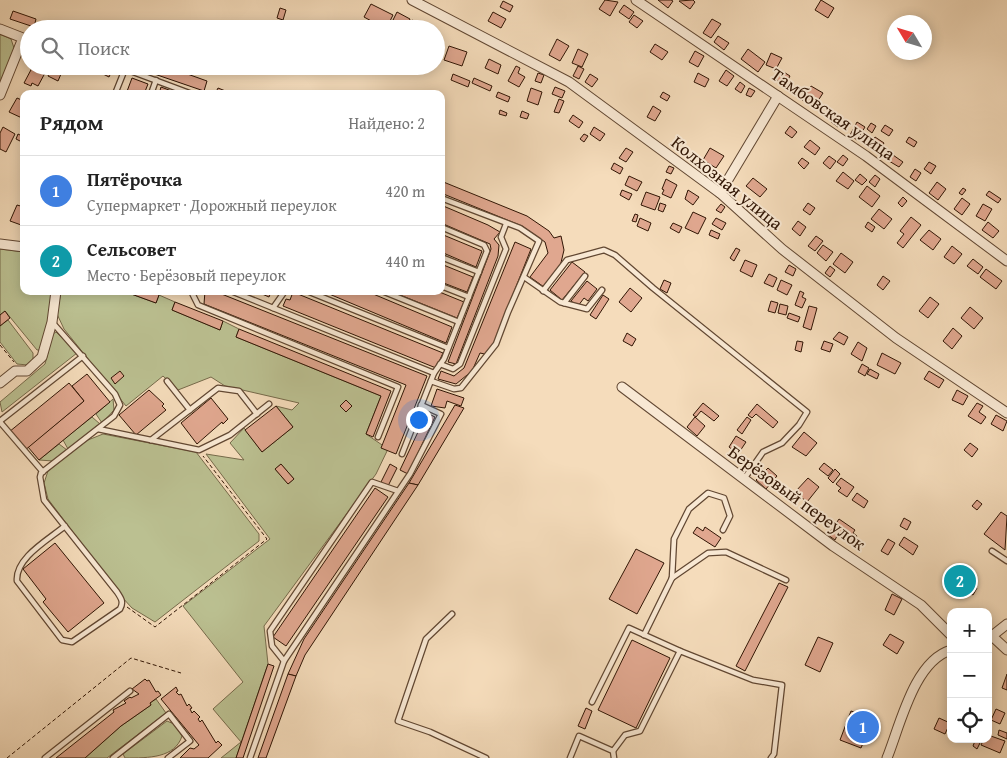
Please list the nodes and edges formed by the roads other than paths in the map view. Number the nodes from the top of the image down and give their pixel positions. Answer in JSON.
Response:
{"nodes":[{"id":1,"x":412,"y":0,"type":"edge"},
{"id":2,"x":636,"y":0,"type":"edge"},
{"id":3,"x":0,"y":29,"type":"edge"},
{"id":4,"x":20,"y":37,"type":"edge"},
{"id":5,"x":20,"y":46,"type":"edge"},
{"id":6,"x":123,"y":75,"type":"edge"},
{"id":7,"x":142,"y":75,"type":"edge"},
{"id":8,"x":156,"y":80,"type":"junction"},
{"id":9,"x":117,"y":90,"type":"edge"},
{"id":10,"x":152,"y":90,"type":"edge"},
{"id":11,"x":178,"y":90,"type":"edge"},
{"id":12,"x":0,"y":96,"type":"edge"},
{"id":13,"x":778,"y":96,"type":"junction"},
{"id":14,"x":720,"y":193,"type":"junction"},
{"id":15,"x":445,"y":200,"type":"edge"},
{"id":16,"x":506,"y":224,"type":"junction"},
{"id":17,"x":445,"y":229,"type":"edge"},
{"id":18,"x":0,"y":244,"type":"edge"},
{"id":19,"x":20,"y":246,"type":"edge"},
{"id":20,"x":445,"y":259,"type":"edge"},
{"id":21,"x":1007,"y":261,"type":"edge"},
{"id":22,"x":479,"y":272,"type":"junction"},
{"id":23,"x":586,"y":276,"type":"dead end"},
{"id":24,"x":524,"y":277,"type":"junction"},
{"id":25,"x":445,"y":288,"type":"edge"},
{"id":26,"x":544,"y":290,"type":"junction"},
{"id":27,"x":602,"y":290,"type":"dead end"},
{"id":28,"x":55,"y":295,"type":"edge"},
{"id":29,"x":194,"y":295,"type":"edge"},
{"id":30,"x":240,"y":295,"type":"edge"},
{"id":31,"x":282,"y":295,"type":"edge"},
{"id":32,"x":318,"y":295,"type":"edge"},
{"id":33,"x":392,"y":295,"type":"edge"},
{"id":34,"x":469,"y":297,"type":"junction"},
{"id":35,"x":564,"y":303,"type":"junction"},
{"id":36,"x":273,"y":308,"type":"junction"},
{"id":37,"x":52,"y":322,"type":"junction"},
{"id":38,"x":459,"y":322,"type":"junction"},
{"id":39,"x":448,"y":348,"type":"junction"},
{"id":40,"x":83,"y":356,"type":"junction"},
{"id":41,"x":440,"y":364,"type":"junction"},
{"id":42,"x":434,"y":373,"type":"junction"},
{"id":43,"x":167,"y":381,"type":"dead end"},
{"id":44,"x":431,"y":381,"type":"junction"},
{"id":45,"x":0,"y":383,"type":"edge"},
{"id":46,"x":622,"y":387,"type":"dead end"},
{"id":47,"x":269,"y":404,"type":"dead end"},
{"id":48,"x":421,"y":405,"type":"junction"},
{"id":49,"x":190,"y":410,"type":"junction"},
{"id":50,"x":1007,"y":413,"type":"edge"},
{"id":51,"x":257,"y":414,"type":"junction"},
{"id":52,"x":1,"y":419,"type":"edge"},
{"id":53,"x":98,"y":429,"type":"junction"},
{"id":54,"x":378,"y":437,"type":"dead end"},
{"id":55,"x":151,"y":440,"type":"junction"},
{"id":56,"x":402,"y":454,"type":"dead end"},
{"id":57,"x":42,"y":472,"type":"junction"},
{"id":58,"x":744,"y":480,"type":"junction"},
{"id":59,"x":398,"y":491,"type":"junction"},
{"id":60,"x":65,"y":526,"type":"junction"},
{"id":61,"x":723,"y":530,"type":"dead end"},
{"id":62,"x":992,"y":551,"type":"dead end"},
{"id":63,"x":1007,"y":561,"type":"edge"},
{"id":64,"x":672,"y":578,"type":"junction"},
{"id":65,"x":786,"y":580,"type":"dead end"},
{"id":66,"x":452,"y":614,"type":"dead end"},
{"id":67,"x":1007,"y":624,"type":"edge"},
{"id":68,"x":947,"y":631,"type":"edge"},
{"id":69,"x":644,"y":635,"type":"junction"},
{"id":70,"x":992,"y":637,"type":"edge"},
{"id":71,"x":992,"y":639,"type":"edge"},
{"id":72,"x":1007,"y":650,"type":"edge"},
{"id":73,"x":680,"y":651,"type":"junction"},
{"id":74,"x":947,"y":652,"type":"edge"},
{"id":75,"x":284,"y":661,"type":"junction"},
{"id":76,"x":130,"y":691,"type":"dead end"},
{"id":77,"x":592,"y":702,"type":"dead end"},
{"id":78,"x":613,"y":751,"type":"junction"},
{"id":79,"x":116,"y":757,"type":"edge"},
{"id":80,"x":45,"y":758,"type":"edge"},
{"id":81,"x":168,"y":758,"type":"edge"},
{"id":82,"x":250,"y":758,"type":"edge"},
{"id":83,"x":486,"y":758,"type":"edge"},
{"id":84,"x":570,"y":758,"type":"edge"},
{"id":85,"x":614,"y":758,"type":"edge"},
{"id":86,"x":771,"y":758,"type":"edge"},
{"id":87,"x":888,"y":758,"type":"edge"}],
"edges":[{"from":1,"to":14,"type":"street","name":"Колхозная улица"},
{"from":2,"to":13,"type":"street","name":"Тамбовская улица"},
{"from":3,"to":4,"type":"street"},
{"from":5,"to":12,"type":"street"},
{"from":6,"to":9,"type":"lane"},
{"from":7,"to":8,"type":"lane"},
{"from":8,"to":10,"type":"lane"},
{"from":8,"to":11,"type":"lane"},
{"from":13,"to":14,"type":"street"},
{"from":13,"to":21,"type":"street","name":"Тамбовская улица"},
{"from":14,"to":50,"type":"street","name":"Колхозная улица"},
{"from":15,"to":16,"type":"lane"},
{"from":16,"to":24,"type":"lane"},
{"from":16,"to":41,"type":"lane"},
{"from":17,"to":22,"type":"lane"},
{"from":18,"to":19,"type":"street"},
{"from":20,"to":22,"type":"lane"},
{"from":22,"to":34,"type":"lane"},
{"from":23,"to":35,"type":"lane"},
{"from":24,"to":26,"type":"lane"},
{"from":24,"to":44,"type":"lane"},
{"from":25,"to":34,"type":"lane"},
{"from":26,"to":35,"type":"lane"},
{"from":26,"to":58,"type":"lane"},
{"from":27,"to":35,"type":"lane"},
{"from":28,"to":37,"type":"street"},
{"from":29,"to":54,"type":"lane"},
{"from":30,"to":36,"type":"lane"},
{"from":31,"to":36,"type":"lane"},
{"from":32,"to":39,"type":"lane"},
{"from":33,"to":38,"type":"lane"},
{"from":34,"to":38,"type":"lane"},
{"from":36,"to":42,"type":"lane"},
{"from":37,"to":40,"type":"lane"},
{"from":37,"to":45,"type":"street"},
{"from":38,"to":39,"type":"lane"},
{"from":39,"to":41,"type":"lane"},
{"from":40,"to":52,"type":"lane"},
{"from":40,"to":53,"type":"lane"},
{"from":41,"to":42,"type":"lane"},
{"from":42,"to":44,"type":"lane"},
{"from":43,"to":49,"type":"lane"},
{"from":44,"to":48,"type":"lane"},
{"from":46,"to":58,"type":"street","name":"Берёзовый переулок"},
{"from":47,"to":51,"type":"lane"},
{"from":48,"to":56,"type":"lane"},
{"from":48,"to":59,"type":"lane"},
{"from":49,"to":51,"type":"lane"},
{"from":49,"to":55,"type":"lane"},
{"from":51,"to":55,"type":"lane"},
{"from":52,"to":57,"type":"lane"},
{"from":53,"to":55,"type":"lane"},
{"from":53,"to":57,"type":"lane"},
{"from":57,"to":60,"type":"lane"},
{"from":58,"to":68,"type":"street","name":"Берёзовый переулок"},
{"from":59,"to":75,"type":"lane"},
{"from":59,"to":75,"type":"lane"},
{"from":60,"to":60,"type":"lane"},
{"from":61,"to":64,"type":"lane"},
{"from":62,"to":63,"type":"lane"},
{"from":64,"to":65,"type":"lane"},
{"from":64,"to":69,"type":"lane"},
{"from":66,"to":83,"type":"lane"},
{"from":67,"to":70,"type":"street"},
{"from":69,"to":73,"type":"lane"},
{"from":69,"to":77,"type":"lane"},
{"from":71,"to":72,"type":"street"},
{"from":73,"to":78,"type":"lane"},
{"from":73,"to":86,"type":"lane"},
{"from":74,"to":87,"type":"street"},
{"from":75,"to":82,"type":"lane"},
{"from":76,"to":80,"type":"lane"},
{"from":78,"to":84,"type":"lane"},
{"from":78,"to":85,"type":"lane"},
{"from":79,"to":81,"type":"lane"}]}
